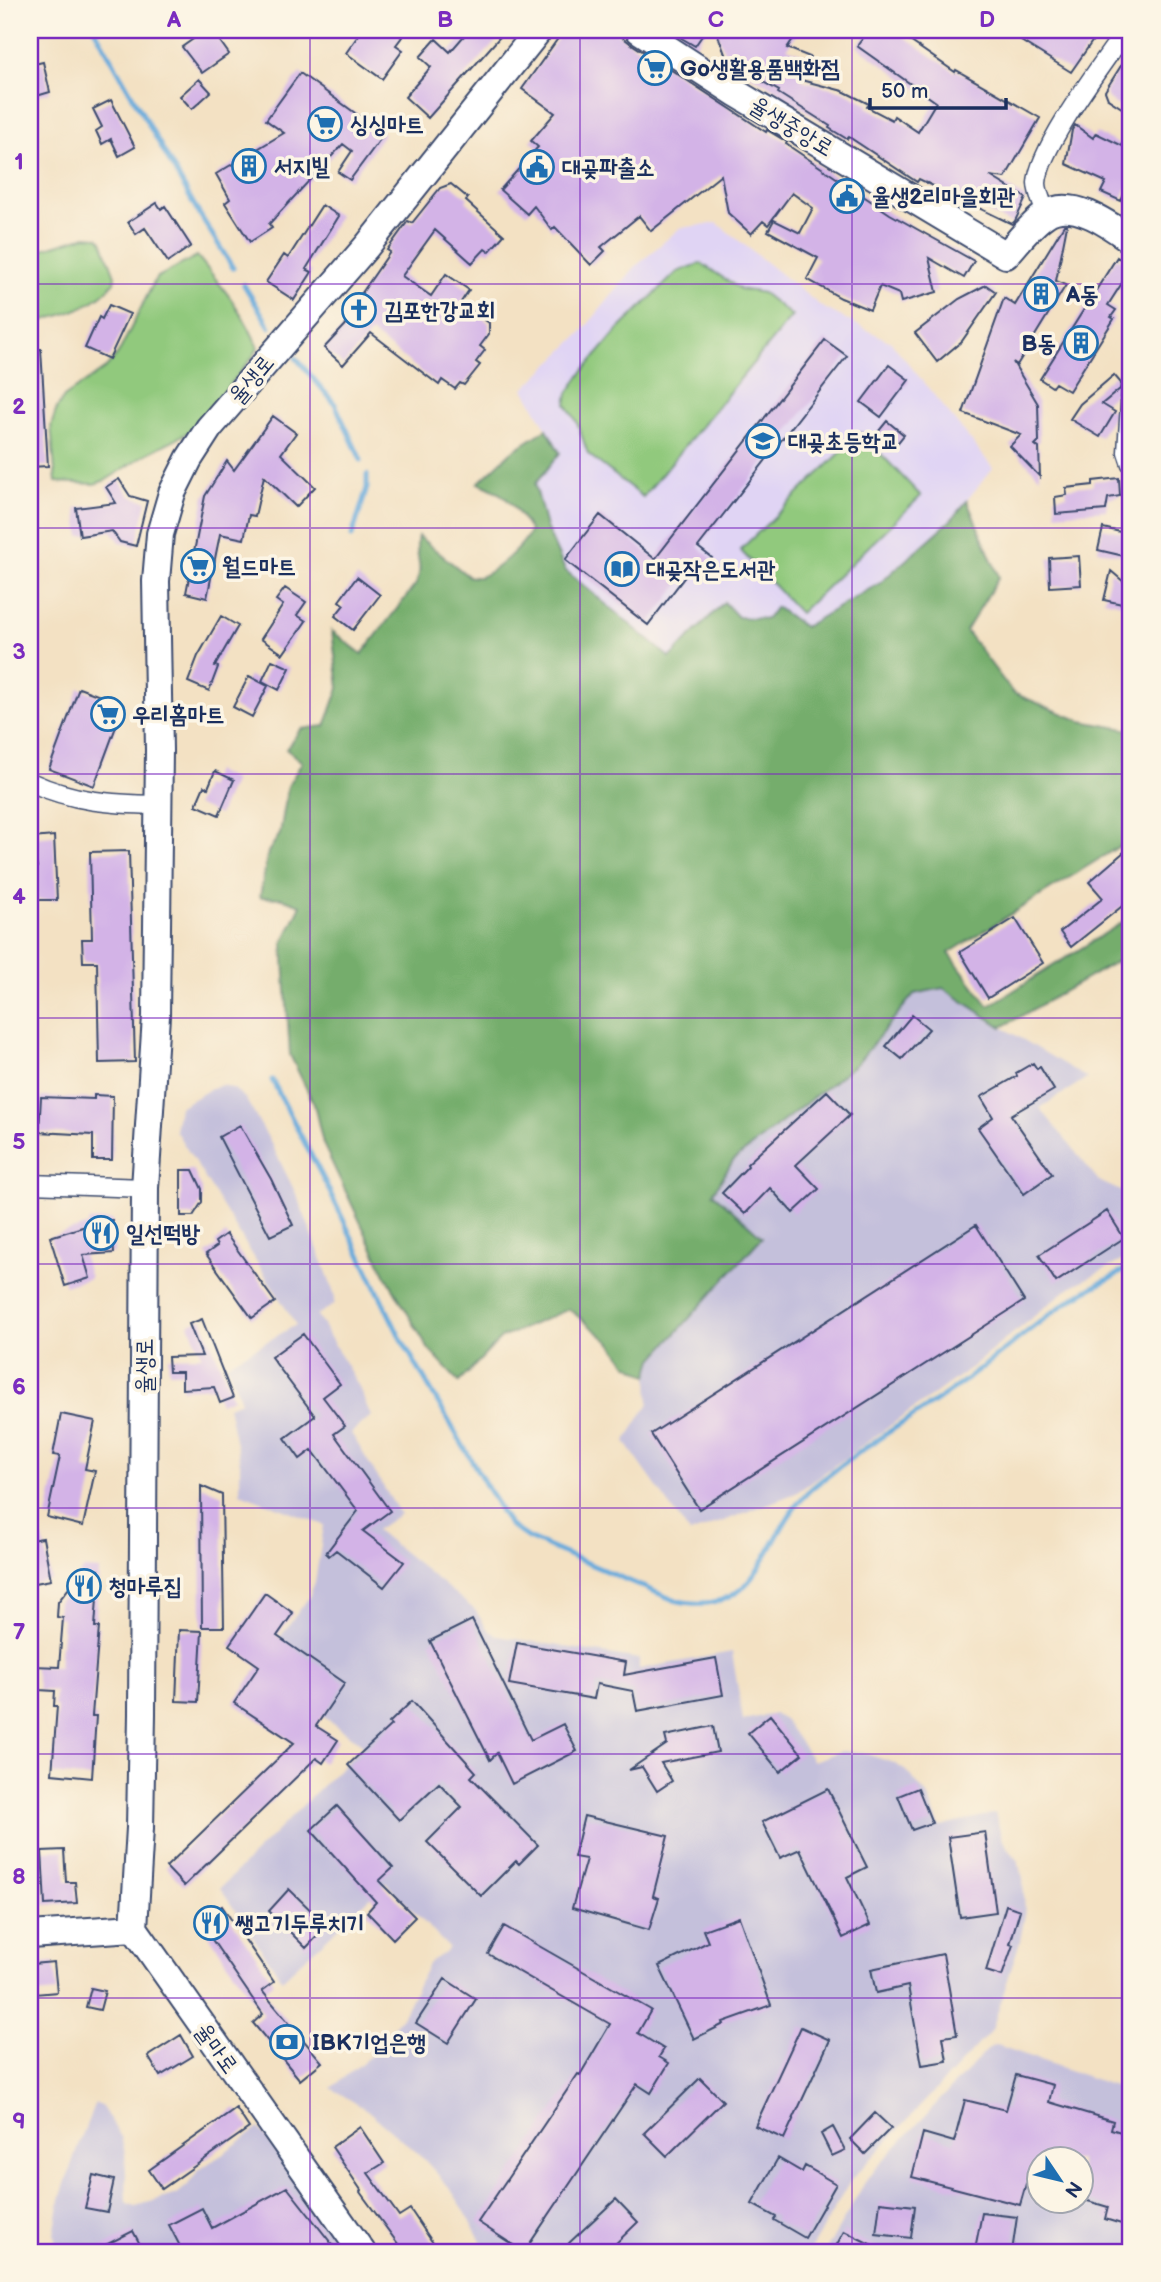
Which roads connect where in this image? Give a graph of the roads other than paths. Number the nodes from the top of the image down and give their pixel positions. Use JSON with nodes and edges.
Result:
{"nodes":[{"id":1,"x":540,"y":30,"type":"edge"},
{"id":2,"x":639,"y":30,"type":"edge"},
{"id":3,"x":1126,"y":30,"type":"edge"},
{"id":4,"x":1046,"y":214,"type":"junction"},
{"id":5,"x":1131,"y":240,"type":"edge"},
{"id":6,"x":1131,"y":388,"type":"edge"},
{"id":7,"x":1131,"y":464,"type":"edge"},
{"id":8,"x":33,"y":784,"type":"edge"},
{"id":9,"x":158,"y":804,"type":"junction"},
{"id":10,"x":30,"y":1184,"type":"edge"},
{"id":11,"x":145,"y":1188,"type":"junction"},
{"id":12,"x":134,"y":1928,"type":"junction"},
{"id":13,"x":35,"y":1934,"type":"edge"},
{"id":14,"x":362,"y":2252,"type":"edge"}],
"edges":[{"from":1,"to":9,"type":"street","name":"율생로"},
{"from":2,"to":4,"type":"street","name":"율생중앙로"},
{"from":3,"to":4,"type":"street"},
{"from":4,"to":5,"type":"street"},
{"from":6,"to":7,"type":"street"},
{"from":8,"to":9,"type":"street"},
{"from":9,"to":11,"type":"street","name":"율생로"},
{"from":10,"to":11,"type":"street"},
{"from":11,"to":12,"type":"street","name":"율생로"},
{"from":12,"to":13,"type":"street"},
{"from":12,"to":14,"type":"street","name":"율마로"}]}
